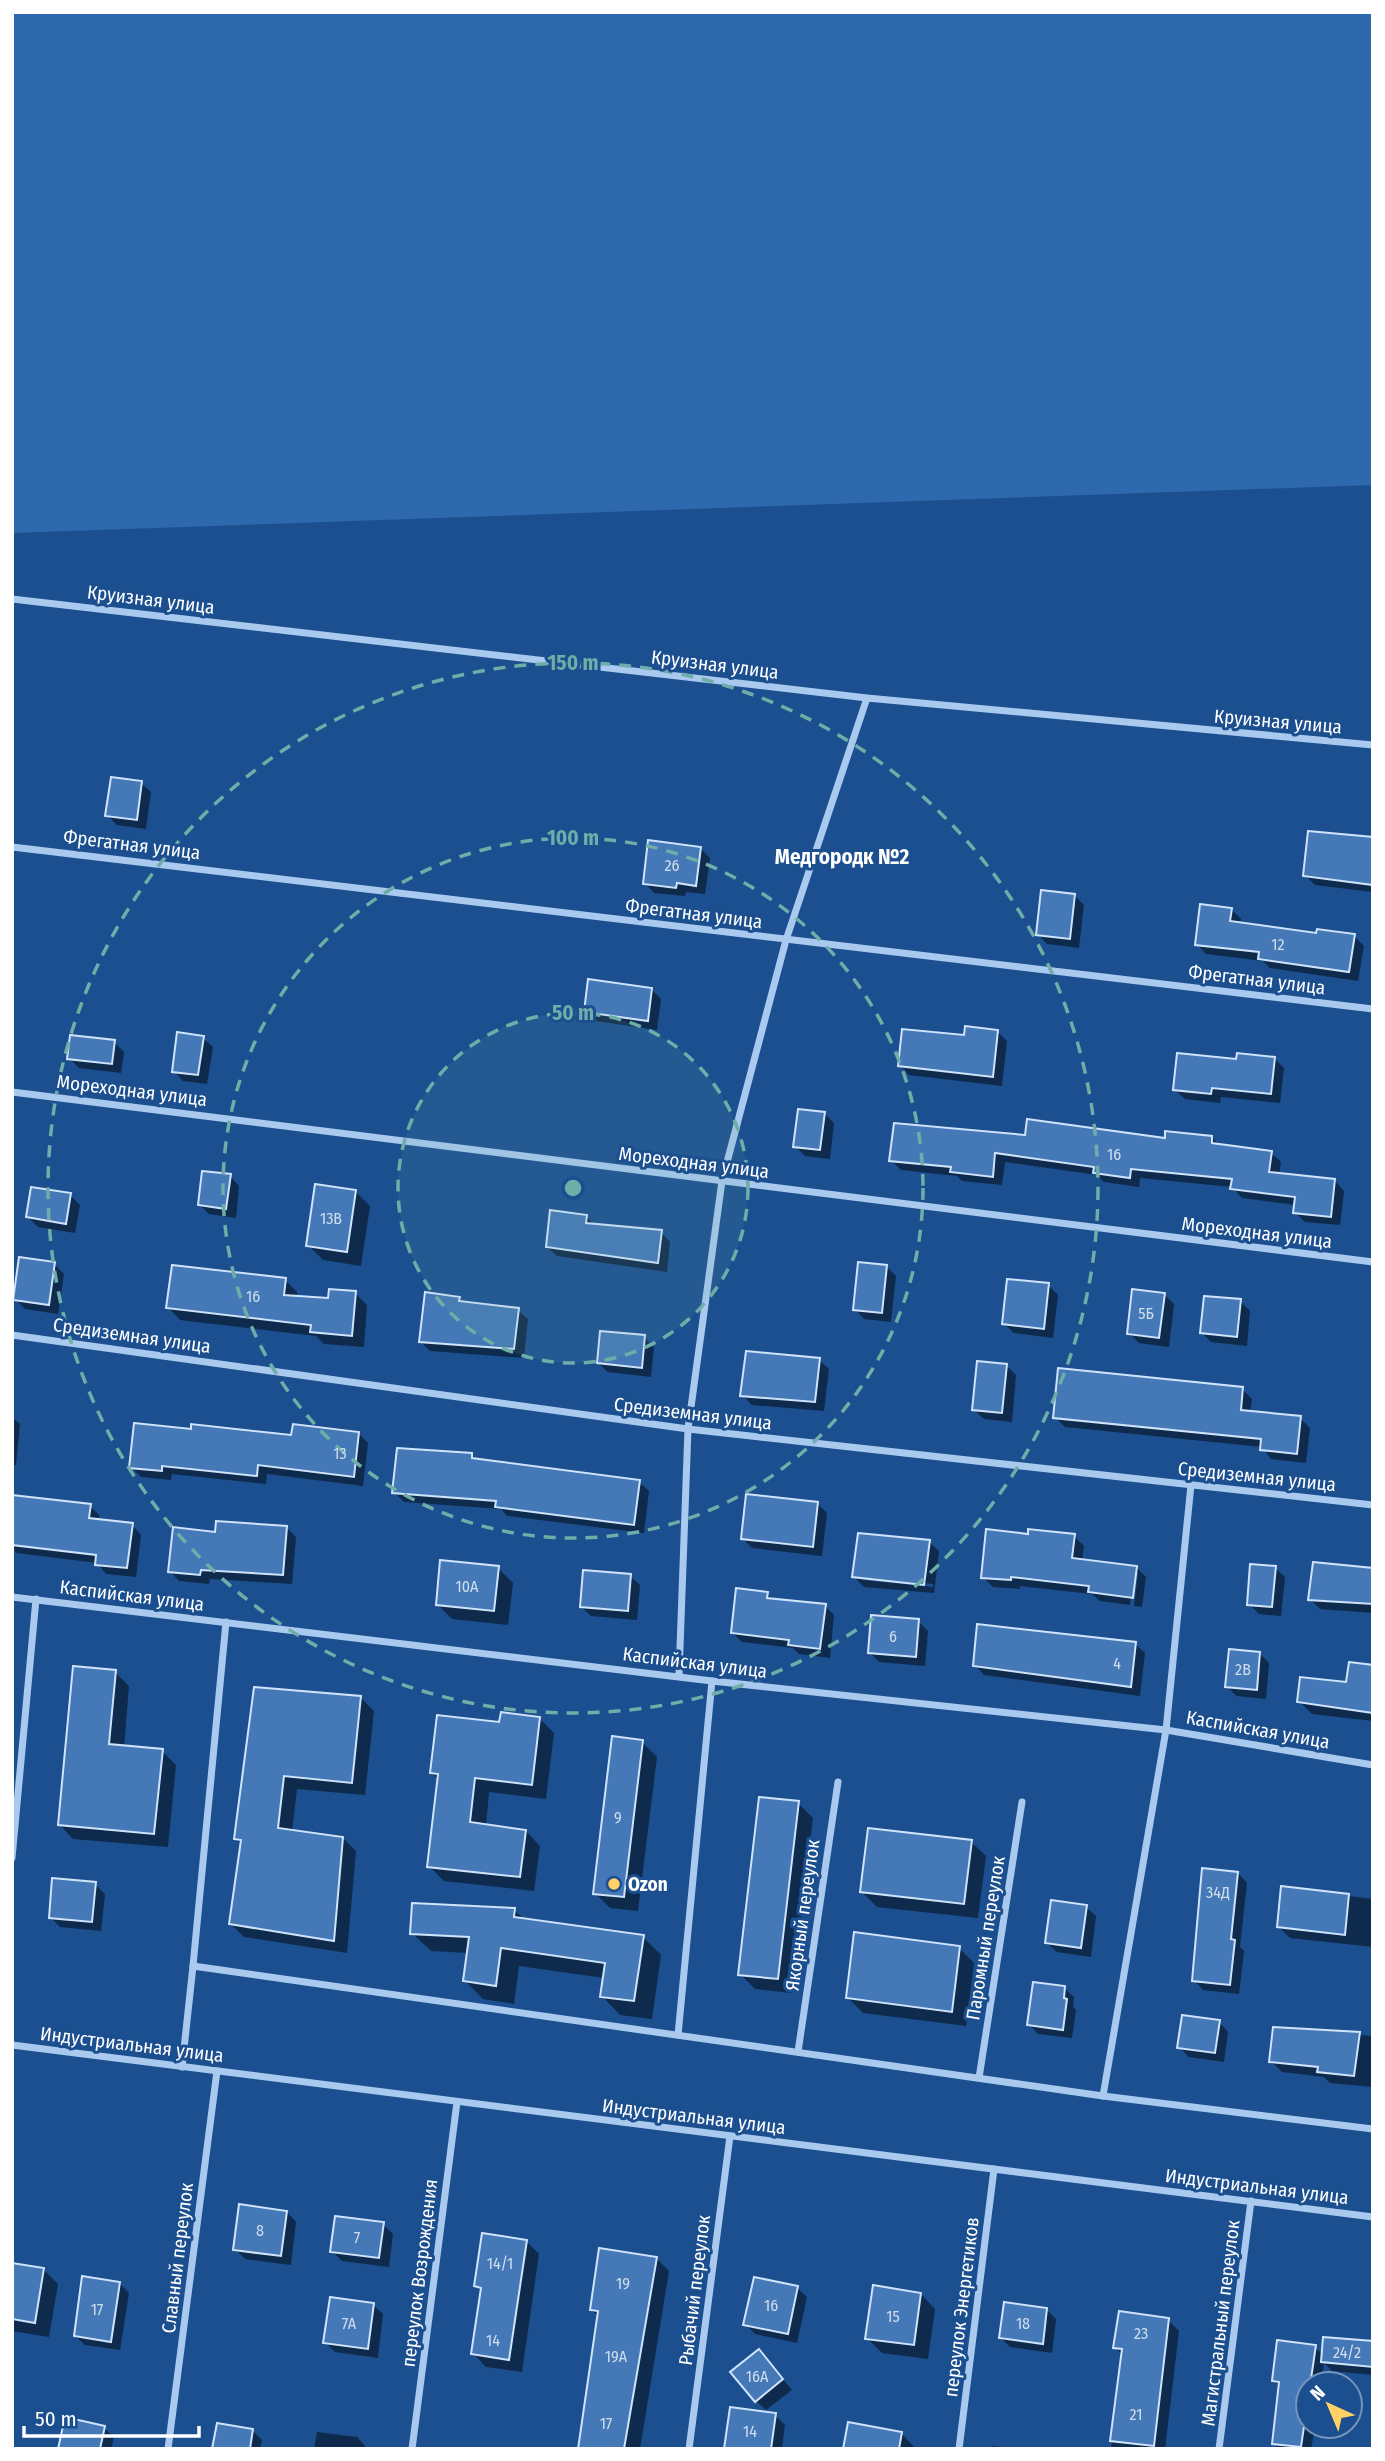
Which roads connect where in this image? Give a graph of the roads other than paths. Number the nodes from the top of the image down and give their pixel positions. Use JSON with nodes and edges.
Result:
{"nodes":[{"id":1,"x":12,"y":599,"type":"edge"},
{"id":2,"x":867,"y":698,"type":"junction"},
{"id":3,"x":1373,"y":745,"type":"edge"},
{"id":4,"x":12,"y":847,"type":"edge"},
{"id":5,"x":786,"y":940,"type":"junction"},
{"id":6,"x":1373,"y":1009,"type":"edge"},
{"id":7,"x":12,"y":1092,"type":"edge"},
{"id":8,"x":722,"y":1181,"type":"junction"},
{"id":9,"x":1373,"y":1262,"type":"edge"},
{"id":10,"x":12,"y":1335,"type":"edge"},
{"id":11,"x":688,"y":1429,"type":"junction"},
{"id":12,"x":1191,"y":1485,"type":"junction"},
{"id":13,"x":1373,"y":1505,"type":"edge"},
{"id":14,"x":12,"y":1597,"type":"edge"},
{"id":15,"x":36,"y":1599,"type":"junction"},
{"id":16,"x":226,"y":1622,"type":"junction"},
{"id":17,"x":679,"y":1675,"type":"junction"},
{"id":18,"x":712,"y":1681,"type":"junction"},
{"id":19,"x":1166,"y":1730,"type":"junction"},
{"id":20,"x":1373,"y":1765,"type":"edge"},
{"id":21,"x":838,"y":1782,"type":"dead end"},
{"id":22,"x":1022,"y":1802,"type":"dead end"},
{"id":23,"x":12,"y":1858,"type":"edge"},
{"id":24,"x":193,"y":1966,"type":"junction"},
{"id":25,"x":678,"y":2035,"type":"junction"},
{"id":26,"x":12,"y":2045,"type":"edge"},
{"id":27,"x":797,"y":2052,"type":"junction"},
{"id":28,"x":182,"y":2067,"type":"junction"},
{"id":29,"x":216,"y":2071,"type":"junction"},
{"id":30,"x":979,"y":2078,"type":"junction"},
{"id":31,"x":1103,"y":2096,"type":"junction"},
{"id":32,"x":457,"y":2102,"type":"junction"},
{"id":33,"x":1373,"y":2129,"type":"edge"},
{"id":34,"x":730,"y":2136,"type":"junction"},
{"id":35,"x":994,"y":2169,"type":"junction"},
{"id":36,"x":1251,"y":2201,"type":"junction"},
{"id":37,"x":1373,"y":2217,"type":"edge"},
{"id":38,"x":168,"y":2449,"type":"edge"},
{"id":39,"x":412,"y":2449,"type":"edge"},
{"id":40,"x":689,"y":2449,"type":"edge"},
{"id":41,"x":958,"y":2449,"type":"edge"},
{"id":42,"x":1219,"y":2449,"type":"edge"}],
"edges":[{"from":1,"to":2,"type":"street","name":"Круизная улица"},
{"from":2,"to":3,"type":"street","name":"Круизная улица"},
{"from":2,"to":5,"type":"street"},
{"from":4,"to":5,"type":"street","name":"Фрегатная улица"},
{"from":5,"to":6,"type":"street","name":"Фрегатная улица"},
{"from":5,"to":8,"type":"street"},
{"from":7,"to":8,"type":"street","name":"Мореходная улица"},
{"from":8,"to":9,"type":"street","name":"Мореходная улица"},
{"from":8,"to":11,"type":"street"},
{"from":10,"to":11,"type":"street","name":"Средиземная улица"},
{"from":11,"to":12,"type":"street","name":"Средиземная улица"},
{"from":11,"to":17,"type":"street"},
{"from":12,"to":13,"type":"street","name":"Средиземная улица"},
{"from":12,"to":19,"type":"street"},
{"from":14,"to":15,"type":"street","name":"Каспийская улица"},
{"from":15,"to":16,"type":"street","name":"Каспийская улица"},
{"from":15,"to":23,"type":"street"},
{"from":16,"to":17,"type":"street","name":"Каспийская улица"},
{"from":16,"to":24,"type":"street"},
{"from":17,"to":18,"type":"street","name":"Каспийская улица"},
{"from":18,"to":19,"type":"street","name":"Каспийская улица"},
{"from":18,"to":25,"type":"street"},
{"from":19,"to":20,"type":"street","name":"Каспийская улица"},
{"from":19,"to":31,"type":"street"},
{"from":21,"to":27,"type":"street","name":"Якорный переулок"},
{"from":22,"to":30,"type":"street","name":"Паромный переулок"},
{"from":24,"to":25,"type":"street"},
{"from":24,"to":28,"type":"street"},
{"from":25,"to":27,"type":"street"},
{"from":26,"to":28,"type":"street","name":"Индустриальная улица"},
{"from":27,"to":30,"type":"street"},
{"from":28,"to":29,"type":"street","name":"Индустриальная улица"},
{"from":29,"to":32,"type":"street","name":"Индустриальная улица"},
{"from":29,"to":38,"type":"street","name":"Славный переулок"},
{"from":30,"to":31,"type":"street"},
{"from":31,"to":33,"type":"street"},
{"from":32,"to":34,"type":"street","name":"Индустриальная улица"},
{"from":32,"to":39,"type":"street","name":"переулок Возрождения"},
{"from":34,"to":35,"type":"street","name":"Индустриальная улица"},
{"from":34,"to":40,"type":"street","name":"Рыбачий переулок"},
{"from":35,"to":36,"type":"street","name":"Индустриальная улица"},
{"from":35,"to":41,"type":"street","name":"переулок Энергетиков"},
{"from":36,"to":37,"type":"street","name":"Индустриальная улица"},
{"from":36,"to":42,"type":"street","name":"Магистральный переулок"}]}
